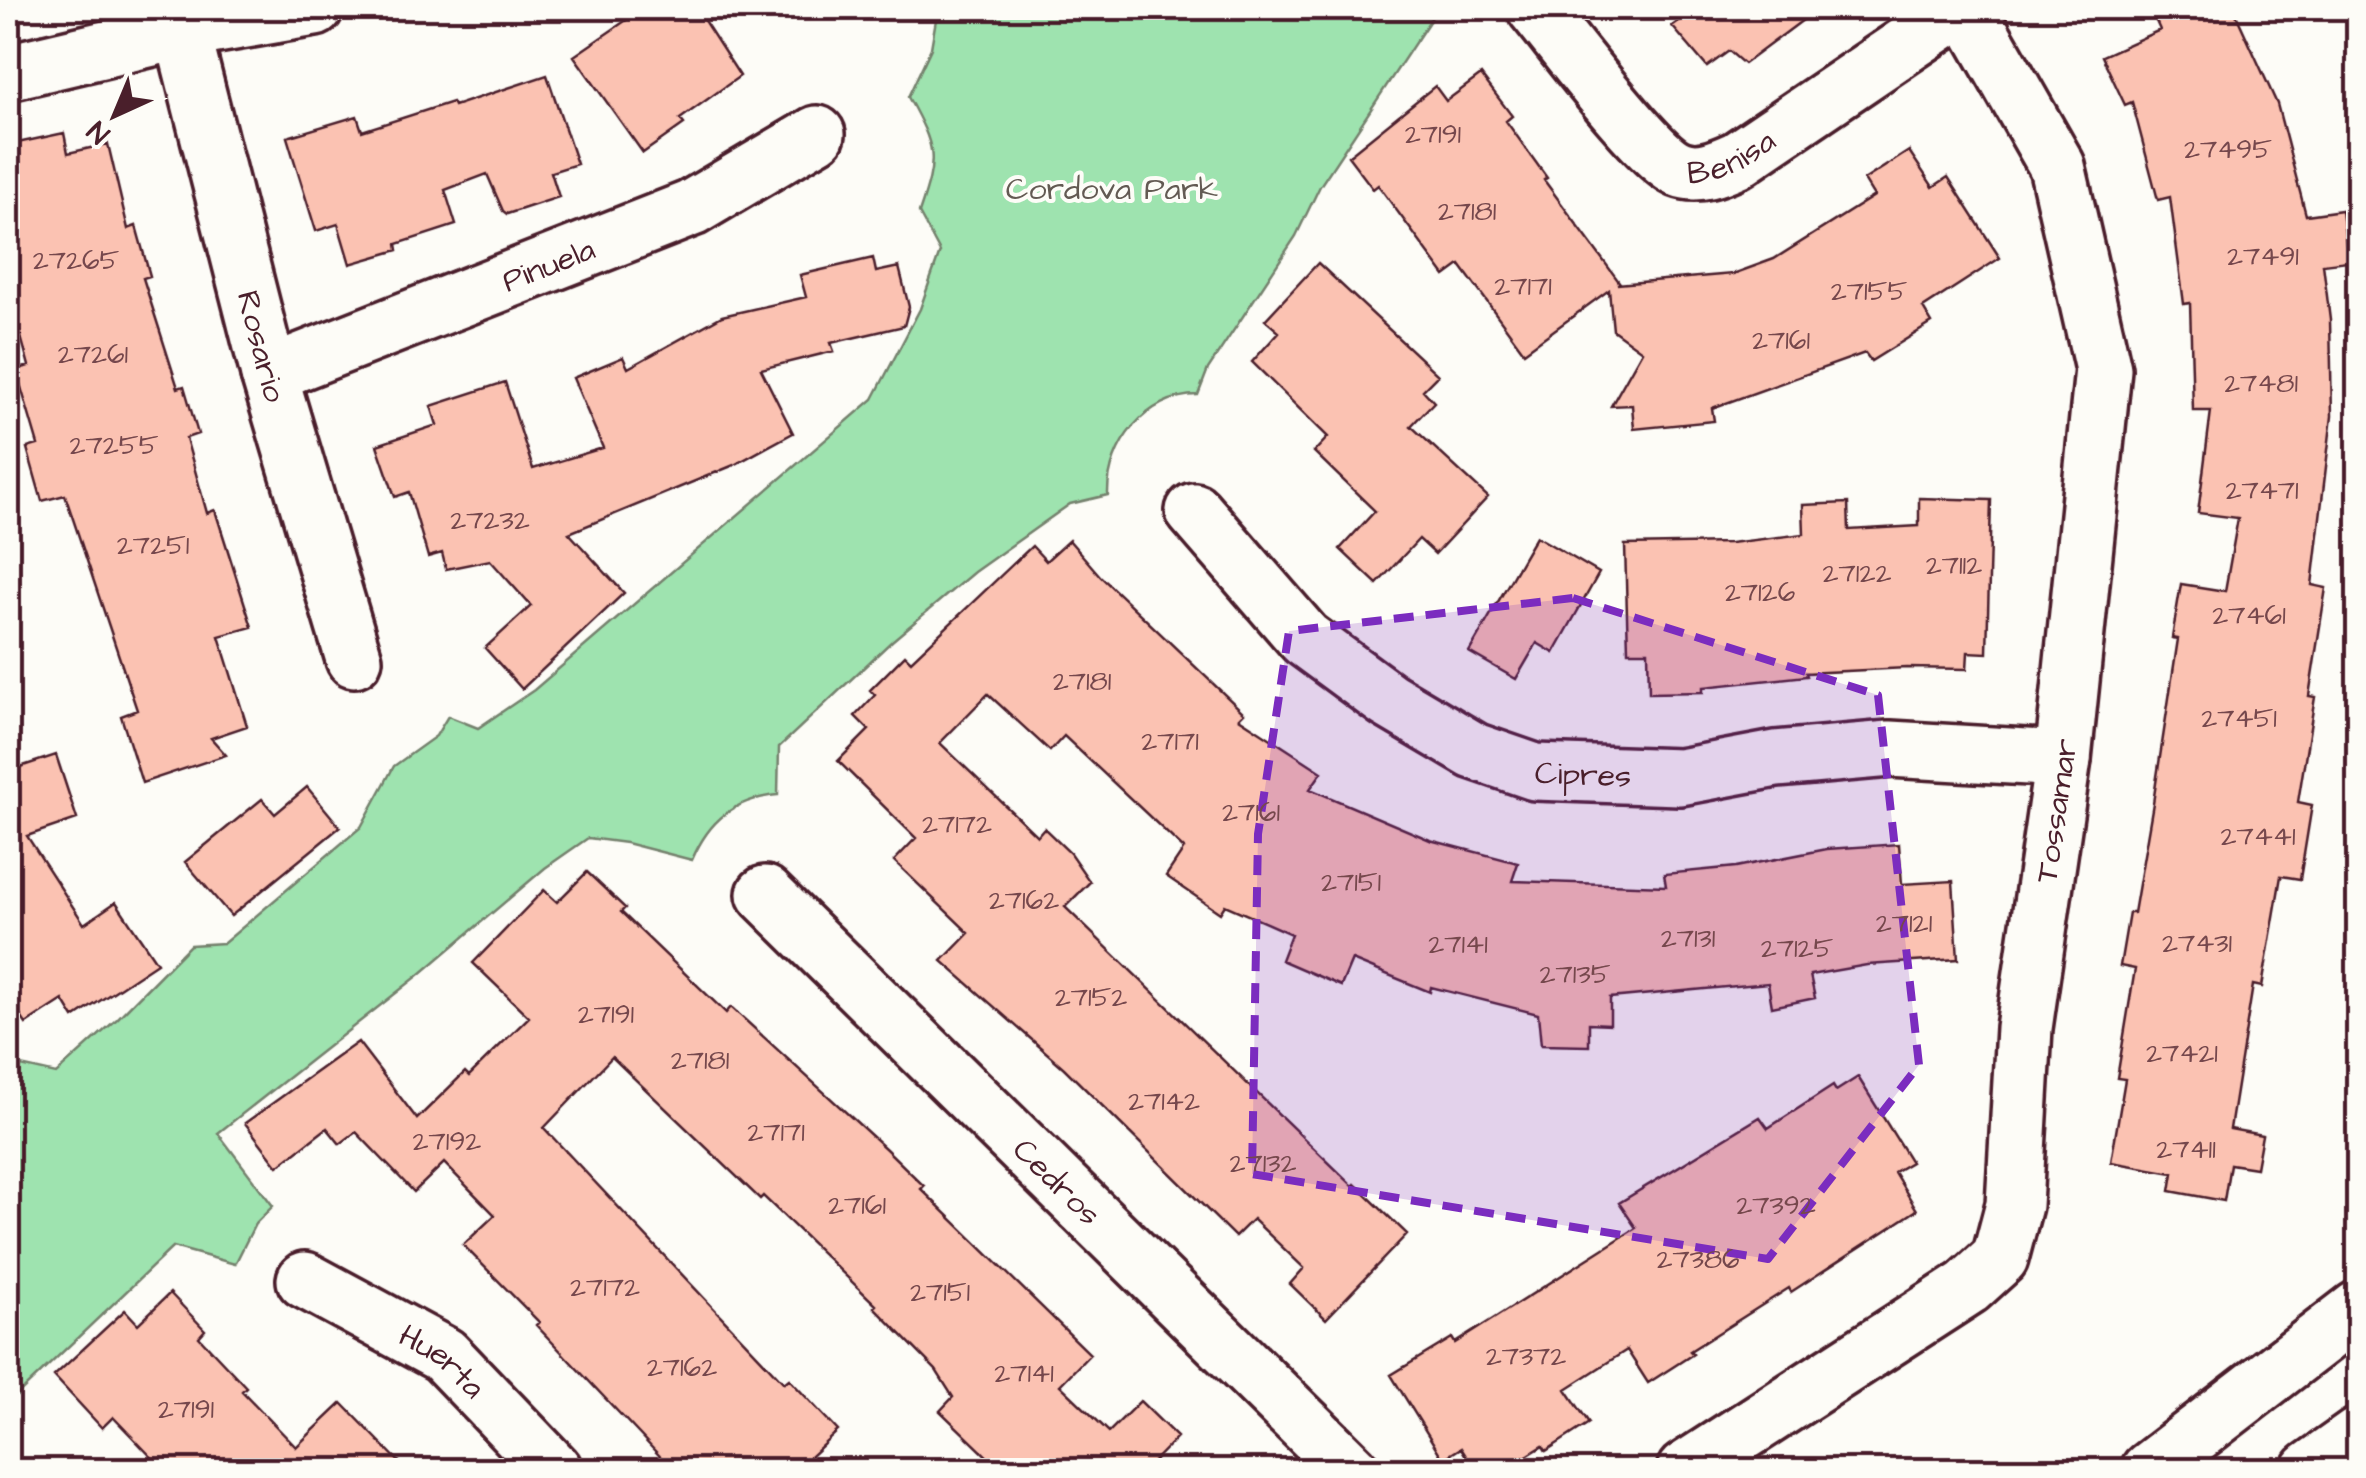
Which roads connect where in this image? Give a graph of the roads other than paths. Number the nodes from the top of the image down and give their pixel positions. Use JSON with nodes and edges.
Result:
{"nodes":[{"id":1,"x":315,"y":8,"type":"edge"},
{"id":2,"x":1534,"y":8,"type":"edge"},
{"id":3,"x":1964,"y":8,"type":"edge"},
{"id":4,"x":182,"y":31,"type":"junction"},
{"id":5,"x":8,"y":72,"type":"edge"},
{"id":6,"x":816,"y":134,"type":"dead end"},
{"id":7,"x":269,"y":374,"type":"junction"},
{"id":8,"x":1194,"y":511,"type":"dead end"},
{"id":9,"x":354,"y":659,"type":"dead end"},
{"id":10,"x":2063,"y":759,"type":"junction"},
{"id":11,"x":765,"y":894,"type":"dead end"},
{"id":12,"x":305,"y":1280,"type":"dead end"},
{"id":13,"x":2358,"y":1309,"type":"edge"},
{"id":14,"x":2358,"y":1436,"type":"edge"},
{"id":15,"x":554,"y":1470,"type":"edge"},
{"id":16,"x":1350,"y":1470,"type":"edge"},
{"id":17,"x":1685,"y":1470,"type":"edge"},
{"id":18,"x":2150,"y":1470,"type":"edge"},
{"id":19,"x":2310,"y":1470,"type":"edge"}],
"edges":[{"from":1,"to":4,"type":"street"},
{"from":2,"to":3,"type":"street","name":"Benisa"},
{"from":3,"to":10,"type":"street","name":"Tossamar"},
{"from":4,"to":5,"type":"street"},
{"from":4,"to":7,"type":"street","name":"Rosario"},
{"from":6,"to":7,"type":"street","name":"Pinuela"},
{"from":7,"to":9,"type":"street","name":"Rosario"},
{"from":8,"to":10,"type":"street","name":"Cipres"},
{"from":10,"to":17,"type":"street","name":"Tossamar"},
{"from":11,"to":16,"type":"street","name":"Cedros"},
{"from":12,"to":15,"type":"street","name":"Huerta"},
{"from":13,"to":18,"type":"street"},
{"from":14,"to":19,"type":"street"}]}
